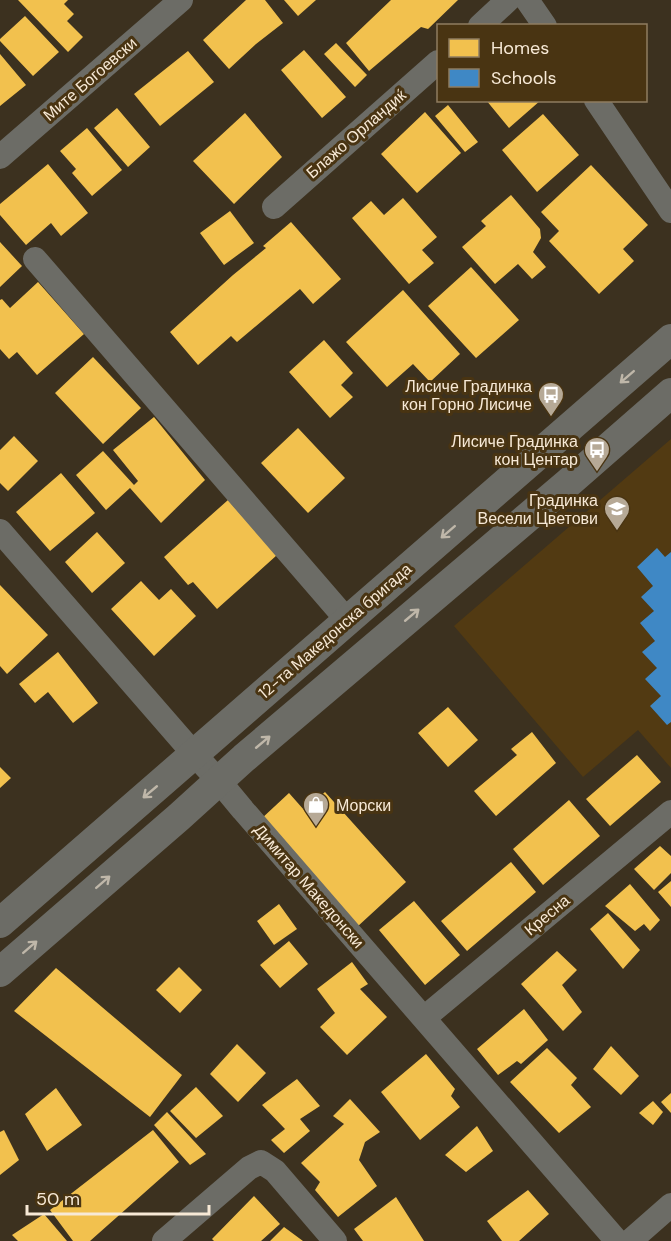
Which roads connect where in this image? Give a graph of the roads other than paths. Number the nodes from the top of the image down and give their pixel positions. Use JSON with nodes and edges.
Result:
{"nodes":[{"id":1,"x":181,"y":0,"type":"edge"},
{"id":2,"x":508,"y":0,"type":"edge"},
{"id":3,"x":527,"y":0,"type":"edge"},
{"id":4,"x":482,"y":24,"type":"edge"},
{"id":5,"x":543,"y":24,"type":"edge"},
{"id":6,"x":437,"y":63,"type":"edge"},
{"id":7,"x":597,"y":102,"type":"edge"},
{"id":8,"x":0,"y":157,"type":"edge"},
{"id":9,"x":274,"y":207,"type":"dead end"},
{"id":10,"x":671,"y":211,"type":"edge"},
{"id":11,"x":35,"y":259,"type":"dead end"},
{"id":12,"x":671,"y":339,"type":"edge"},
{"id":13,"x":671,"y":393,"type":"edge"},
{"id":14,"x":0,"y":531,"type":"edge"},
{"id":15,"x":347,"y":620,"type":"junction"},
{"id":16,"x":194,"y":754,"type":"junction"},
{"id":17,"x":219,"y":781,"type":"junction"},
{"id":18,"x":671,"y":812,"type":"edge"},
{"id":19,"x":0,"y":923,"type":"edge"},
{"id":20,"x":0,"y":972,"type":"edge"},
{"id":21,"x":423,"y":1018,"type":"junction"},
{"id":22,"x":671,"y":1205,"type":"edge"},
{"id":23,"x":164,"y":1241,"type":"edge"},
{"id":24,"x":335,"y":1241,"type":"edge"},
{"id":25,"x":617,"y":1241,"type":"edge"},
{"id":26,"x":630,"y":1241,"type":"edge"}],
"edges":[{"from":1,"to":8,"type":"street","name":"Мите Богоевски"},
{"from":2,"to":4,"type":"street"},
{"from":3,"to":5,"type":"street"},
{"from":6,"to":9,"type":"street","name":"Блажо Орландиќ"},
{"from":7,"to":10,"type":"street"},
{"from":11,"to":15,"type":"street"},
{"from":12,"to":15,"type":"street","name":"12-та Македонска бригада","one_way":true},
{"from":17,"to":13,"type":"street","one_way":true},
{"from":14,"to":16,"type":"street","name":"Димитар Македонски"},
{"from":15,"to":16,"type":"street","name":"12-та Македонска бригада"},
{"from":16,"to":17,"type":"street","name":"Димитар Македонски"},
{"from":16,"to":19,"type":"street","name":"12-та Македонска бригада","one_way":true},
{"from":20,"to":17,"type":"street","one_way":true},
{"from":17,"to":21,"type":"street","name":"Димитар Македонски"},
{"from":18,"to":21,"type":"street","name":"Кресна"},
{"from":21,"to":25,"type":"street","name":"Димитар Македонски"},
{"from":22,"to":26,"type":"street"},
{"from":23,"to":24,"type":"street"}]}
